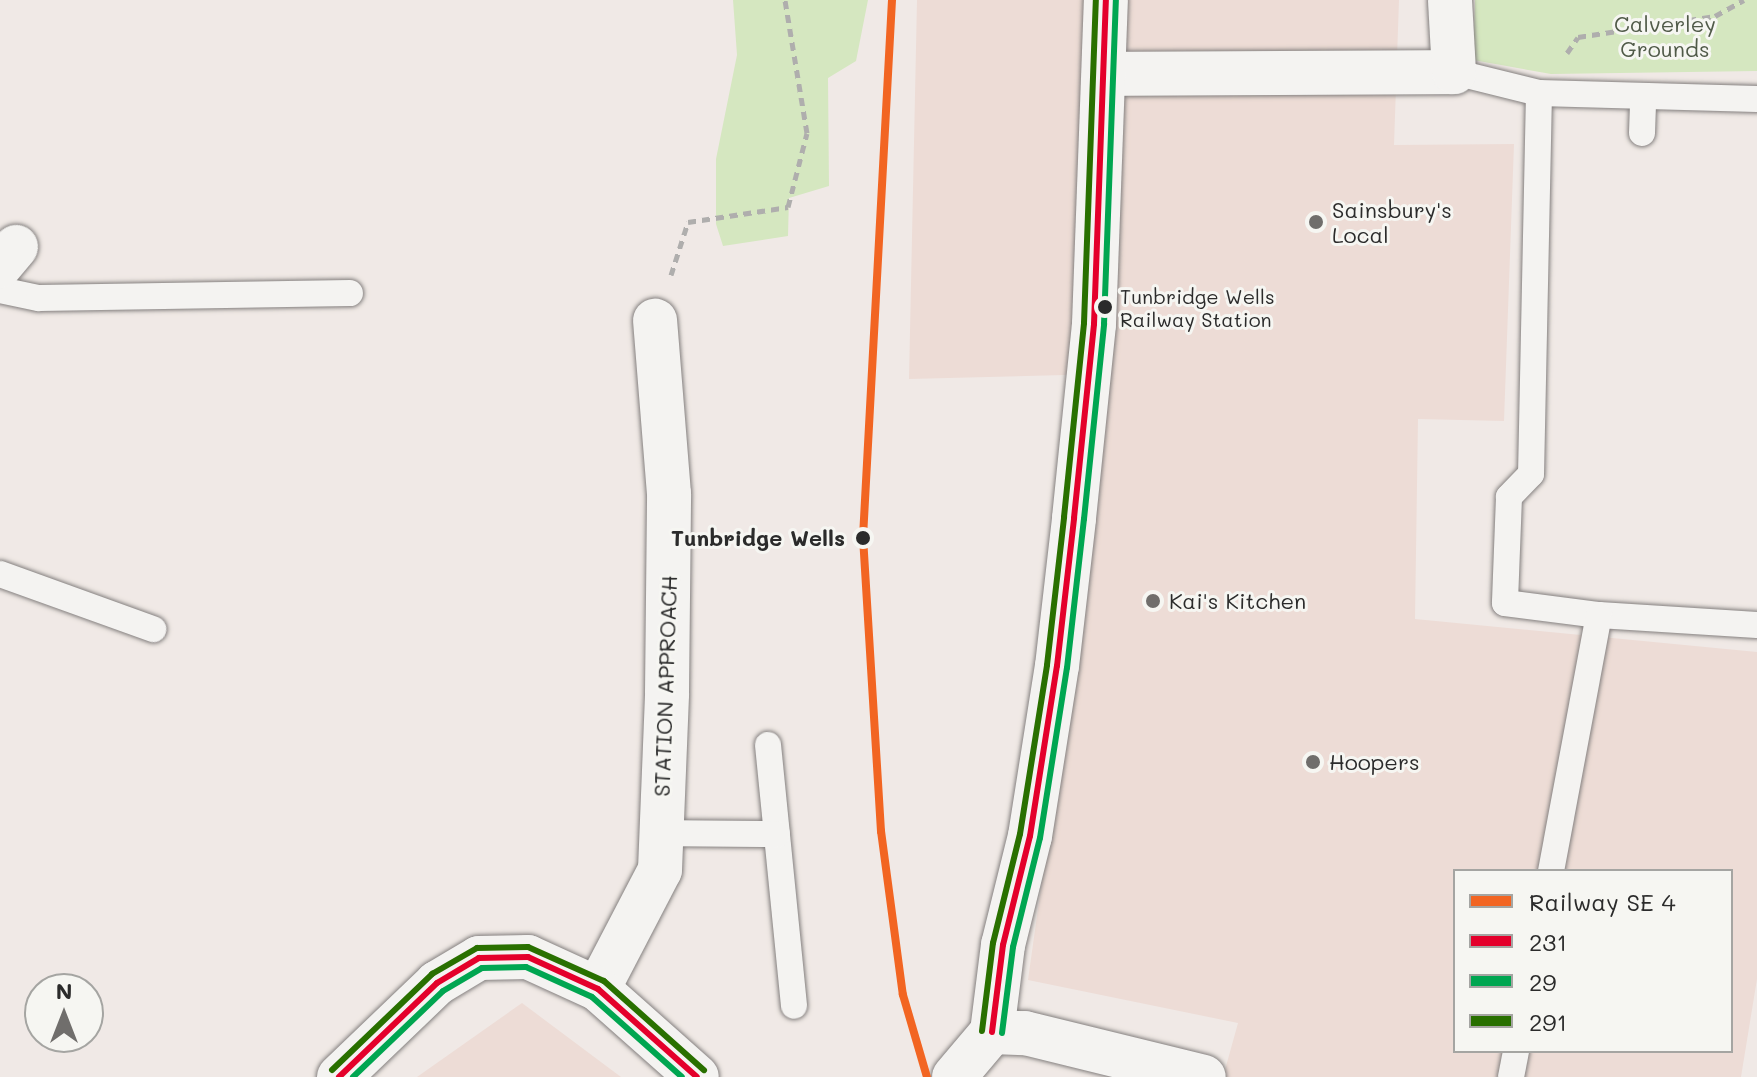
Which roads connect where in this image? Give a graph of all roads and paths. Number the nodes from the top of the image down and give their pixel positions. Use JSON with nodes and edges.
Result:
{"nodes":[{"id":1,"x":785,"y":0,"type":"edge"},
{"id":2,"x":1106,"y":0,"type":"edge"},
{"id":3,"x":1450,"y":0,"type":"edge"},
{"id":4,"x":1744,"y":0,"type":"edge"},
{"id":5,"x":1454,"y":72,"type":"junction"},
{"id":6,"x":1105,"y":74,"type":"junction"},
{"id":7,"x":1539,"y":93,"type":"junction"},
{"id":8,"x":1643,"y":97,"type":"junction"},
{"id":9,"x":1757,"y":99,"type":"edge"},
{"id":10,"x":1642,"y":133,"type":"dead end"},
{"id":11,"x":0,"y":290,"type":"edge"},
{"id":12,"x":350,"y":293,"type":"dead end"},
{"id":13,"x":655,"y":321,"type":"joint"},
{"id":14,"x":0,"y":574,"type":"edge"},
{"id":15,"x":1599,"y":615,"type":"junction"},
{"id":16,"x":1757,"y":625,"type":"edge"},
{"id":17,"x":153,"y":629,"type":"dead end"},
{"id":18,"x":768,"y":745,"type":"dead end"},
{"id":19,"x":661,"y":833,"type":"junction"},
{"id":20,"x":777,"y":834,"type":"junction"},
{"id":21,"x":1551,"y":869,"type":"edge"},
{"id":22,"x":598,"y":989,"type":"junction"},
{"id":23,"x":794,"y":1006,"type":"dead end"},
{"id":24,"x":992,"y":1032,"type":"junction"},
{"id":25,"x":1516,"y":1053,"type":"edge"},
{"id":26,"x":339,"y":1077,"type":"edge"},
{"id":27,"x":697,"y":1077,"type":"edge"},
{"id":28,"x":954,"y":1077,"type":"edge"},
{"id":29,"x":1204,"y":1077,"type":"edge"},
{"id":30,"x":1511,"y":1077,"type":"edge"}],
"edges":[{"from":1,"to":13,"type":"path"},
{"from":2,"to":6,"type":"street"},
{"from":3,"to":5,"type":"street"},
{"from":4,"to":7,"type":"path"},
{"from":5,"to":6,"type":"street"},
{"from":5,"to":7,"type":"lane"},
{"from":6,"to":24,"type":"street"},
{"from":7,"to":8,"type":"lane"},
{"from":7,"to":15,"type":"lane"},
{"from":8,"to":9,"type":"lane"},
{"from":8,"to":10,"type":"lane"},
{"from":11,"to":12,"type":"lane"},
{"from":13,"to":19,"type":"street","name":"STATION APPROACH"},
{"from":14,"to":17,"type":"lane"},
{"from":15,"to":16,"type":"lane"},
{"from":15,"to":21,"type":"lane"},
{"from":18,"to":20,"type":"lane"},
{"from":19,"to":20,"type":"lane"},
{"from":19,"to":22,"type":"street","name":"STATION APPROACH"},
{"from":20,"to":23,"type":"lane"},
{"from":22,"to":26,"type":"street"},
{"from":22,"to":27,"type":"street"},
{"from":24,"to":28,"type":"street"},
{"from":24,"to":29,"type":"street"},
{"from":25,"to":30,"type":"lane"}]}
